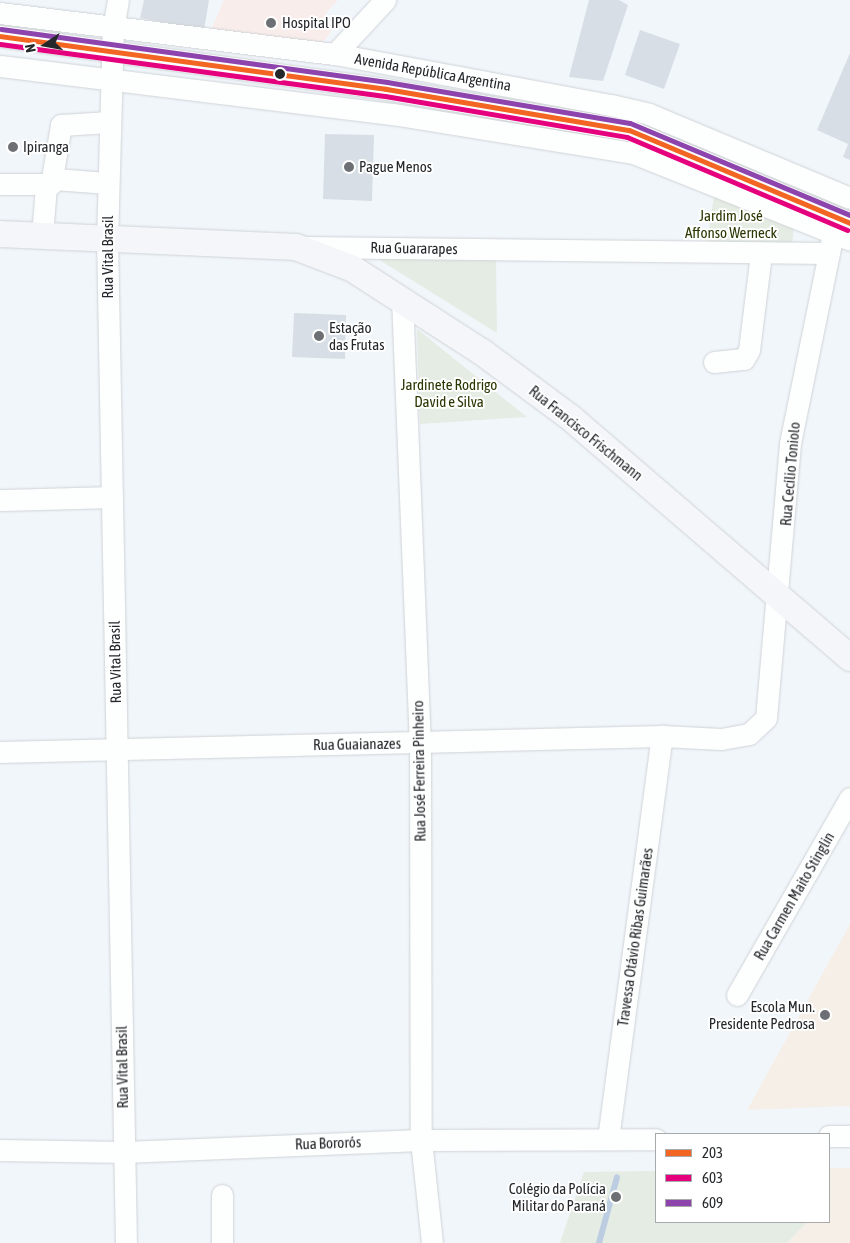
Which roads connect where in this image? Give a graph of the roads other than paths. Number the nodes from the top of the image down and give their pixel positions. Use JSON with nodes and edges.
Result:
{"nodes":[{"id":1,"x":118,"y":0,"type":"edge"},
{"id":2,"x":385,"y":0,"type":"edge"},
{"id":3,"x":0,"y":13,"type":"edge"},
{"id":4,"x":113,"y":27,"type":"junction"},
{"id":5,"x":0,"y":36,"type":"edge"},
{"id":6,"x":112,"y":51,"type":"junction"},
{"id":7,"x":335,"y":54,"type":"junction"},
{"id":8,"x":0,"y":66,"type":"edge"},
{"id":9,"x":111,"y":81,"type":"junction"},
{"id":10,"x":110,"y":122,"type":"junction"},
{"id":11,"x":50,"y":182,"type":"junction"},
{"id":12,"x":108,"y":183,"type":"junction"},
{"id":13,"x":0,"y":184,"type":"edge"},
{"id":14,"x":850,"y":198,"type":"edge"},
{"id":15,"x":844,"y":232,"type":"edge"},
{"id":16,"x":0,"y":234,"type":"edge"},
{"id":17,"x":42,"y":235,"type":"junction"},
{"id":18,"x":107,"y":236,"type":"junction"},
{"id":19,"x":296,"y":247,"type":"junction"},
{"id":20,"x":761,"y":253,"type":"junction"},
{"id":21,"x":828,"y":254,"type":"junction"},
{"id":22,"x":402,"y":298,"type":"junction"},
{"id":23,"x":714,"y":362,"type":"dead end"},
{"id":24,"x":112,"y":497,"type":"junction"},
{"id":25,"x":0,"y":500,"type":"edge"},
{"id":26,"x":780,"y":595,"type":"junction"},
{"id":27,"x":850,"y":658,"type":"edge"},
{"id":28,"x":766,"y":718,"type":"joint"},
{"id":29,"x":662,"y":736,"type":"junction"},
{"id":30,"x":420,"y":742,"type":"junction"},
{"id":31,"x":117,"y":749,"type":"junction"},
{"id":32,"x":0,"y":752,"type":"edge"},
{"id":33,"x":850,"y":798,"type":"edge"},
{"id":34,"x":737,"y":995,"type":"dead end"},
{"id":35,"x":830,"y":1136,"type":"edge"},
{"id":36,"x":850,"y":1136,"type":"edge"},
{"id":37,"x":608,"y":1139,"type":"junction"},
{"id":38,"x":655,"y":1139,"type":"edge"},
{"id":39,"x":421,"y":1140,"type":"junction"},
{"id":40,"x":0,"y":1150,"type":"edge"},
{"id":41,"x":124,"y":1152,"type":"junction"},
{"id":42,"x":222,"y":1195,"type":"dead end"},
{"id":43,"x":126,"y":1243,"type":"edge"},
{"id":44,"x":222,"y":1243,"type":"edge"},
{"id":45,"x":432,"y":1243,"type":"edge"}],
"edges":[{"from":1,"to":4,"type":"street","name":"Rua Vital Brasil"},
{"from":2,"to":7,"type":"street"},
{"from":3,"to":4,"type":"street","name":"Avenida República Argentina"},
{"from":4,"to":6,"type":"street","name":"Rua Vital Brasil"},
{"from":4,"to":7,"type":"street","name":"Avenida República Argentina"},
{"from":5,"to":6,"type":"street"},
{"from":6,"to":9,"type":"street","name":"Rua Vital Brasil"},
{"from":6,"to":15,"type":"street"},
{"from":7,"to":14,"type":"street","name":"Avenida República Argentina"},
{"from":8,"to":9,"type":"street"},
{"from":9,"to":10,"type":"street","name":"Rua Vital Brasil"},
{"from":9,"to":15,"type":"street"},
{"from":10,"to":11,"type":"street"},
{"from":10,"to":12,"type":"street","name":"Rua Vital Brasil"},
{"from":11,"to":12,"type":"street"},
{"from":11,"to":13,"type":"street"},
{"from":11,"to":17,"type":"street"},
{"from":12,"to":18,"type":"street","name":"Rua Vital Brasil"},
{"from":15,"to":21,"type":"street","name":"Rua Cecílio Toniolo"},
{"from":16,"to":17,"type":"main road","name":"Rua Guararapes"},
{"from":17,"to":18,"type":"main road","name":"Rua Guararapes"},
{"from":18,"to":19,"type":"main road","name":"Rua Guararapes"},
{"from":18,"to":24,"type":"street","name":"Rua Vital Brasil"},
{"from":19,"to":20,"type":"street","name":"Rua Guararapes"},
{"from":19,"to":22,"type":"main road","name":"Rua Francisco Frischmann"},
{"from":20,"to":21,"type":"street","name":"Rua Guararapes"},
{"from":20,"to":23,"type":"street"},
{"from":21,"to":26,"type":"street","name":"Rua Cecílio Toniolo"},
{"from":22,"to":26,"type":"main road","name":"Rua Francisco Frischmann"},
{"from":22,"to":30,"type":"street","name":"Rua José Ferreira Pinheiro"},
{"from":24,"to":25,"type":"street"},
{"from":24,"to":31,"type":"street","name":"Rua Vital Brasil"},
{"from":26,"to":27,"type":"main road","name":"Rua Francisco Frischmann"},
{"from":26,"to":28,"type":"street","name":"Rua Cecílio Toniolo"},
{"from":28,"to":29,"type":"street","name":"Rua Guaianazes"},
{"from":29,"to":30,"type":"street","name":"Rua Guaianazes"},
{"from":29,"to":37,"type":"street","name":"Travessa Otávio Ribas Guimarães"},
{"from":30,"to":31,"type":"street","name":"Rua Guaianazes"},
{"from":30,"to":39,"type":"street","name":"Rua José Ferreira Pinheiro"},
{"from":31,"to":32,"type":"street","name":"Rua Guaianazes"},
{"from":31,"to":41,"type":"street","name":"Rua Vital Brasil"},
{"from":33,"to":34,"type":"street","name":"Rua Carmen Maito Stinglin"},
{"from":35,"to":36,"type":"street"},
{"from":37,"to":38,"type":"street","name":"Rua Bororós"},
{"from":37,"to":39,"type":"street","name":"Rua Bororós"},
{"from":39,"to":41,"type":"street","name":"Rua Bororós"},
{"from":39,"to":45,"type":"street","name":"Rua José Ferreira Pinheiro"},
{"from":40,"to":41,"type":"street","name":"Rua Bororós"},
{"from":41,"to":43,"type":"street","name":"Rua Vital Brasil"},
{"from":42,"to":44,"type":"street"}]}
